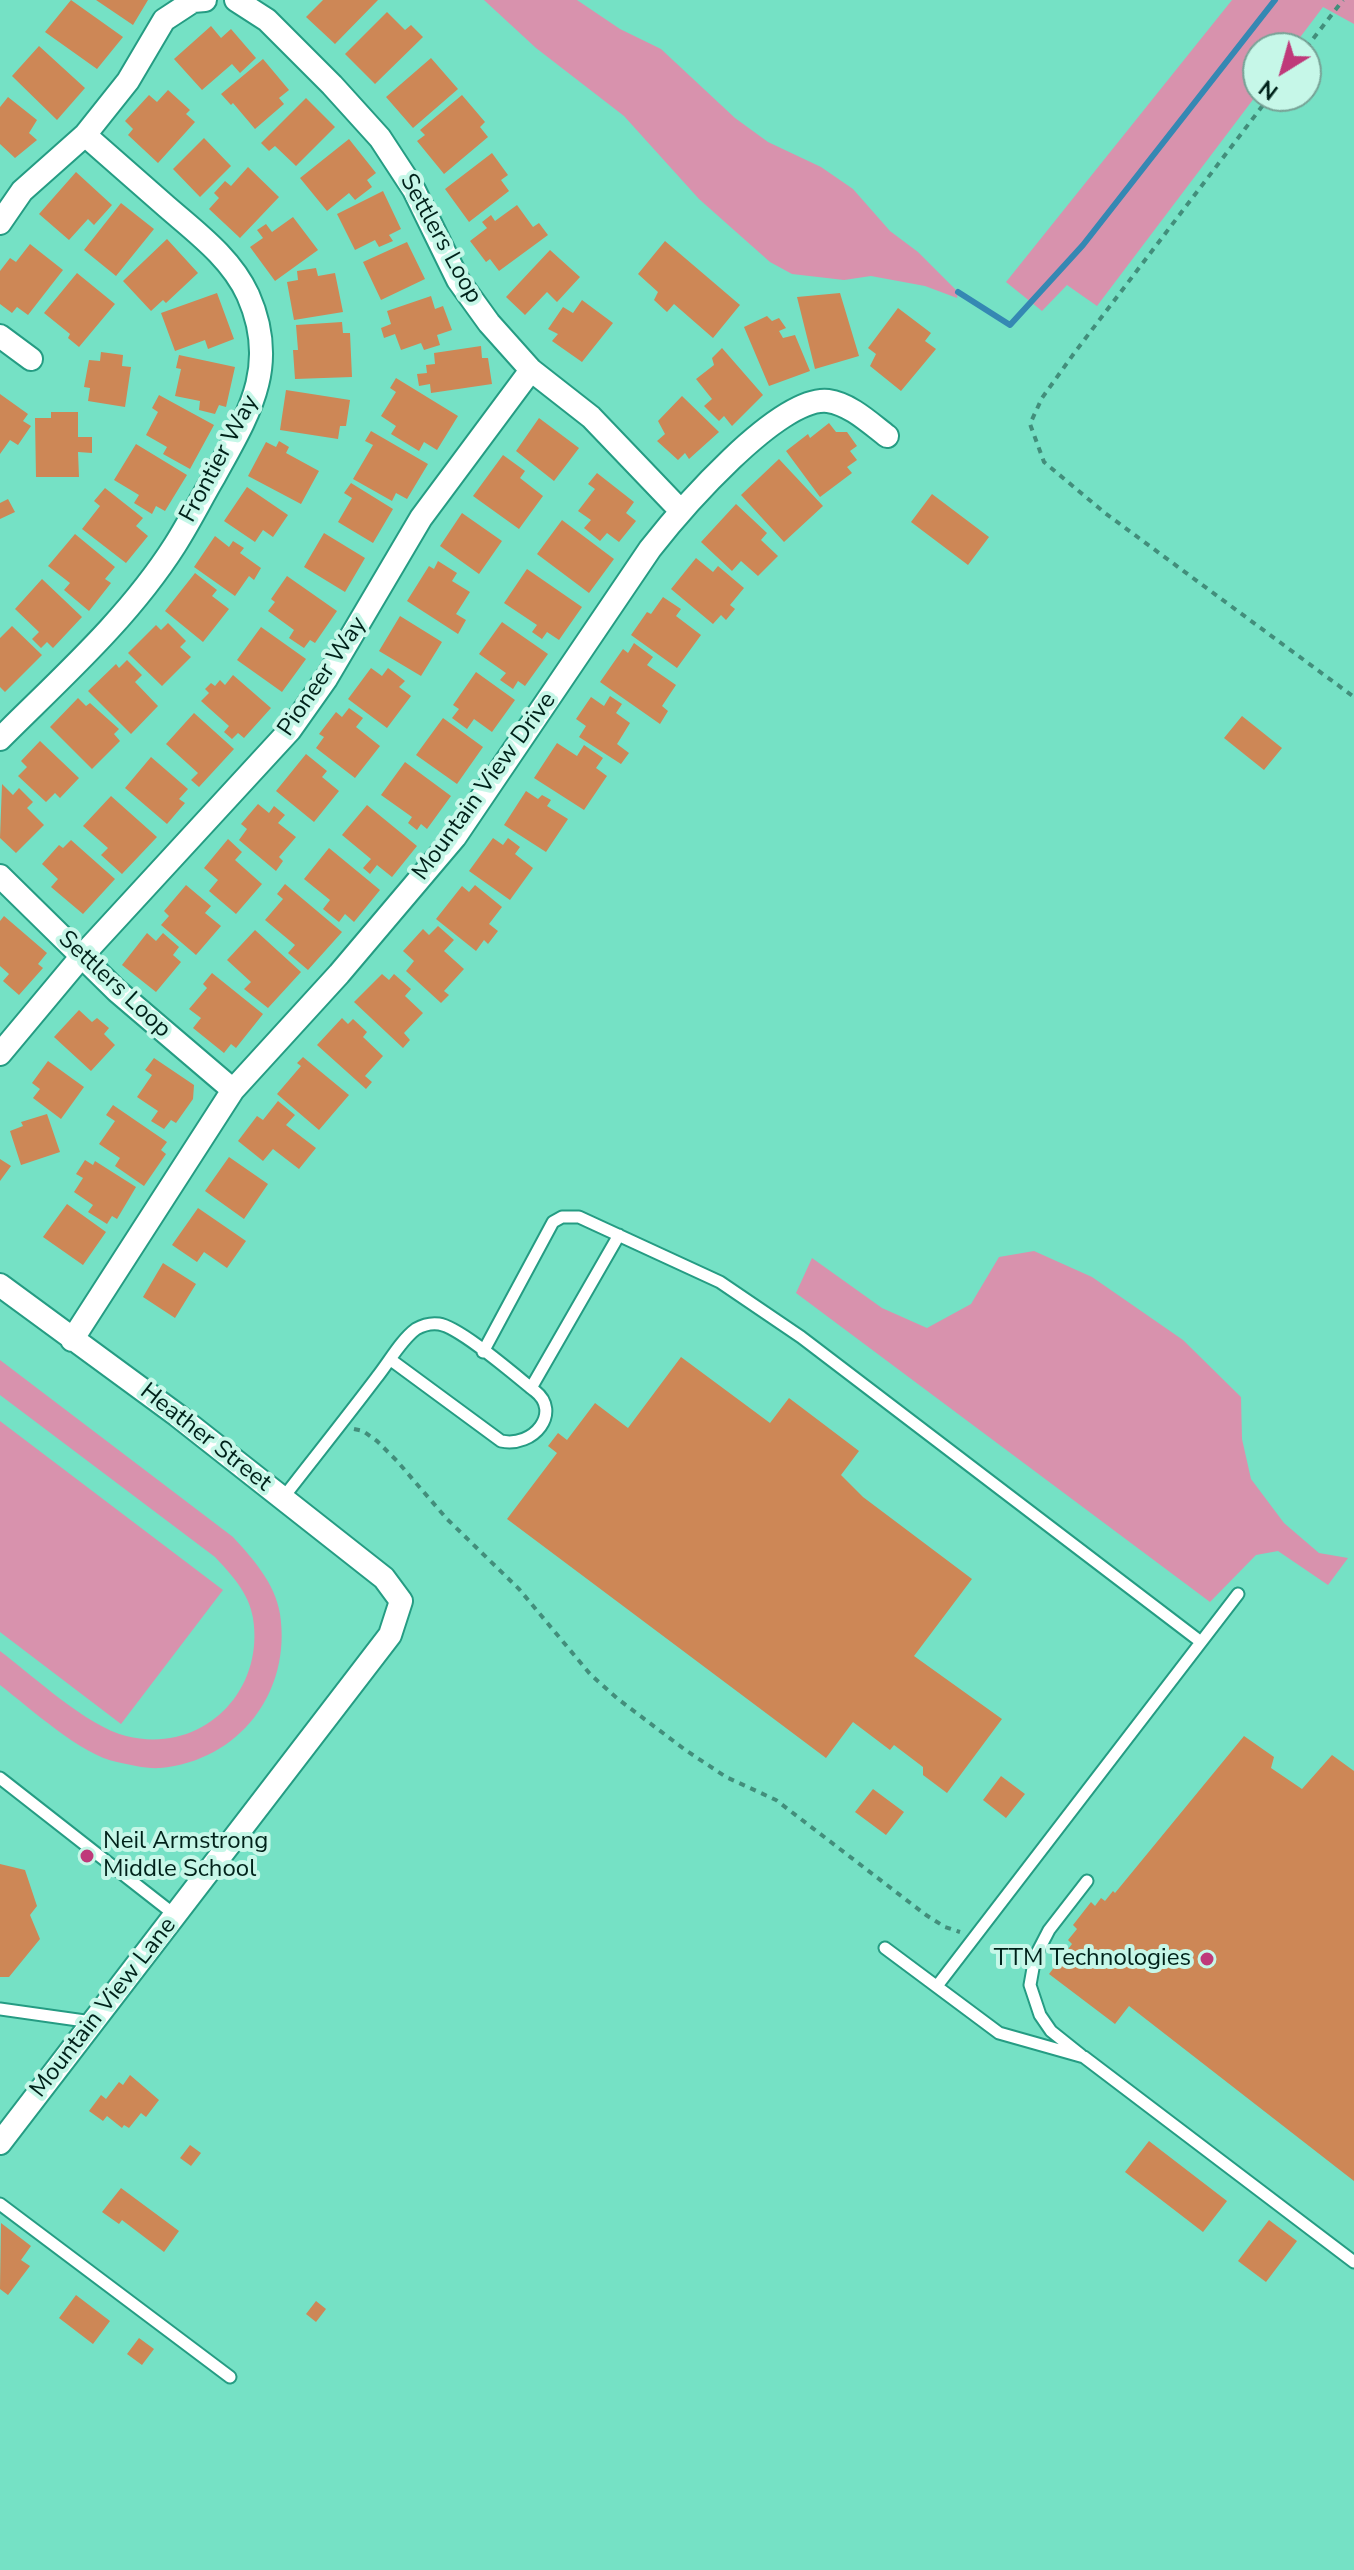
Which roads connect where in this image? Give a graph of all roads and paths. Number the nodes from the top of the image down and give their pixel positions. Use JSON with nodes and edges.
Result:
{"nodes":[{"id":1,"x":205,"y":0,"type":"edge"},
{"id":2,"x":236,"y":0,"type":"edge"},
{"id":3,"x":1343,"y":0,"type":"edge"},
{"id":4,"x":1318,"y":32,"type":"edge"},
{"id":5,"x":1258,"y":112,"type":"edge"},
{"id":6,"x":85,"y":135,"type":"junction"},
{"id":7,"x":0,"y":223,"type":"edge"},
{"id":8,"x":0,"y":336,"type":"edge"},
{"id":9,"x":31,"y":359,"type":"dead end"},
{"id":10,"x":531,"y":370,"type":"junction"},
{"id":11,"x":887,"y":436,"type":"dead end"},
{"id":12,"x":680,"y":510,"type":"junction"},
{"id":13,"x":1354,"y":697,"type":"edge"},
{"id":14,"x":0,"y":739,"type":"edge"},
{"id":15,"x":0,"y":876,"type":"edge"},
{"id":16,"x":81,"y":957,"type":"junction"},
{"id":17,"x":0,"y":1054,"type":"edge"},
{"id":18,"x":233,"y":1090,"type":"junction"},
{"id":19,"x":619,"y":1235,"type":"junction"},
{"id":20,"x":0,"y":1285,"type":"edge"},
{"id":21,"x":72,"y":1340,"type":"junction"},
{"id":22,"x":483,"y":1352,"type":"junction"},
{"id":23,"x":391,"y":1360,"type":"junction"},
{"id":24,"x":531,"y":1388,"type":"junction"},
{"id":25,"x":337,"y":1429,"type":"junction"},
{"id":26,"x":283,"y":1498,"type":"junction"},
{"id":27,"x":1238,"y":1594,"type":"dead end"},
{"id":28,"x":401,"y":1601,"type":"joint"},
{"id":29,"x":1201,"y":1642,"type":"junction"},
{"id":30,"x":0,"y":1778,"type":"edge"},
{"id":31,"x":1087,"y":1881,"type":"dead end"},
{"id":32,"x":175,"y":1915,"type":"junction"},
{"id":33,"x":982,"y":1928,"type":"junction"},
{"id":34,"x":885,"y":1948,"type":"dead end"},
{"id":35,"x":937,"y":1986,"type":"junction"},
{"id":36,"x":0,"y":2009,"type":"edge"},
{"id":37,"x":93,"y":2022,"type":"junction"},
{"id":38,"x":1084,"y":2057,"type":"junction"},
{"id":39,"x":0,"y":2143,"type":"edge"},
{"id":40,"x":0,"y":2204,"type":"edge"},
{"id":41,"x":1354,"y":2262,"type":"edge"},
{"id":42,"x":230,"y":2377,"type":"dead end"}],
"edges":[{"from":1,"to":6,"type":"street"},
{"from":2,"to":10,"type":"street","name":"Settlers Loop"},
{"from":3,"to":4,"type":"path"},
{"from":5,"to":13,"type":"path"},
{"from":6,"to":7,"type":"street"},
{"from":6,"to":14,"type":"street","name":"Frontier Way"},
{"from":8,"to":9,"type":"street"},
{"from":10,"to":12,"type":"street","name":"Settlers Loop"},
{"from":10,"to":16,"type":"street","name":"Pioneer Way"},
{"from":11,"to":12,"type":"street","name":"Mountain View Drive"},
{"from":12,"to":18,"type":"street","name":"Mountain View Drive"},
{"from":15,"to":16,"type":"street","name":"Settlers Loop"},
{"from":16,"to":17,"type":"street","name":"Pioneer Way"},
{"from":16,"to":18,"type":"street","name":"Settlers Loop"},
{"from":18,"to":21,"type":"street","name":"Mountain View Drive"},
{"from":19,"to":22,"type":"lane"},
{"from":19,"to":24,"type":"lane"},
{"from":19,"to":29,"type":"lane"},
{"from":20,"to":21,"type":"street","name":"Heather Street"},
{"from":21,"to":26,"type":"street","name":"Heather Street"},
{"from":22,"to":23,"type":"lane"},
{"from":22,"to":24,"type":"lane"},
{"from":23,"to":24,"type":"lane"},
{"from":23,"to":25,"type":"lane"},
{"from":25,"to":26,"type":"lane"},
{"from":25,"to":33,"type":"path"},
{"from":26,"to":28,"type":"street","name":"Heather Street"},
{"from":27,"to":29,"type":"lane"},
{"from":28,"to":32,"type":"street","name":"Mountain View Lane"},
{"from":29,"to":33,"type":"lane"},
{"from":30,"to":32,"type":"lane"},
{"from":31,"to":38,"type":"lane"},
{"from":32,"to":37,"type":"street","name":"Mountain View Lane"},
{"from":33,"to":35,"type":"lane"},
{"from":34,"to":35,"type":"lane"},
{"from":35,"to":38,"type":"lane"},
{"from":36,"to":37,"type":"lane"},
{"from":37,"to":39,"type":"street","name":"Mountain View Lane"},
{"from":38,"to":41,"type":"lane"},
{"from":40,"to":42,"type":"lane"}]}
